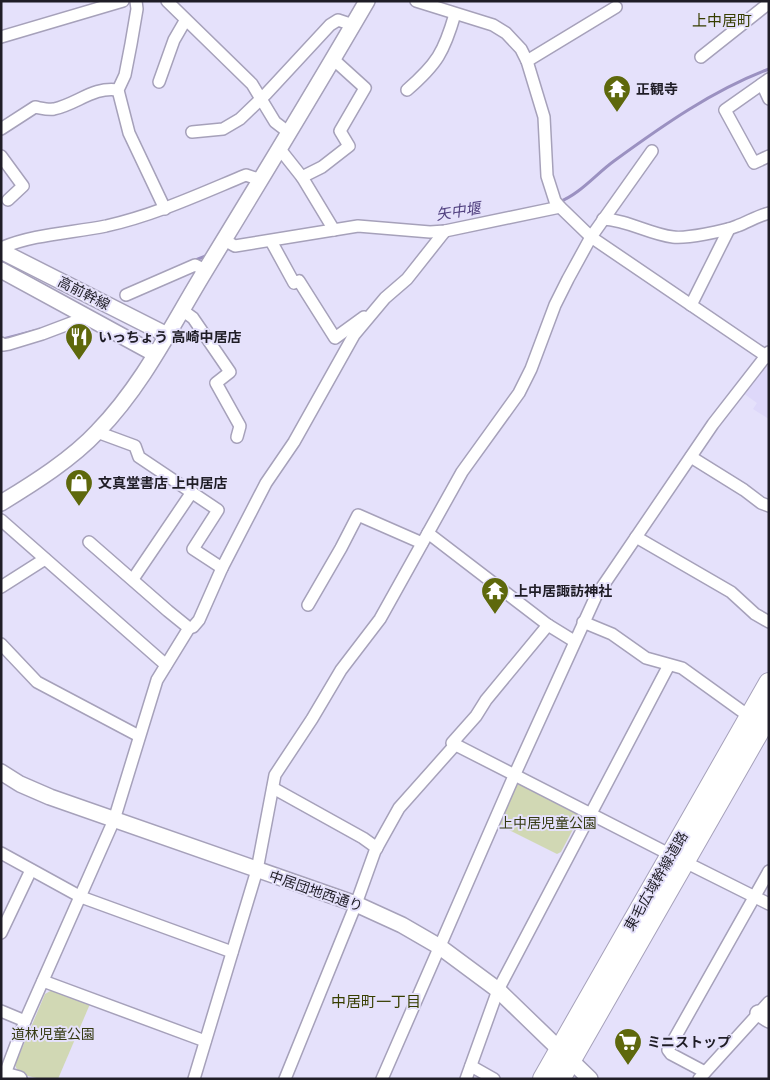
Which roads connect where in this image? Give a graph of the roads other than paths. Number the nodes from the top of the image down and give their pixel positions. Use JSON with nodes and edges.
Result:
{"nodes":[{"id":1,"x":123,"y":1,"type":"edge"},
{"id":2,"x":136,"y":1,"type":"edge"},
{"id":3,"x":167,"y":1,"type":"edge"},
{"id":4,"x":366,"y":1,"type":"edge"},
{"id":5,"x":416,"y":1,"type":"edge"},
{"id":6,"x":769,"y":3,"type":"edge"},
{"id":7,"x":616,"y":7,"type":"dead end"},
{"id":8,"x":455,"y":14,"type":"junction"},
{"id":9,"x":185,"y":21,"type":"junction"},
{"id":10,"x":353,"y":25,"type":"junction"},
{"id":11,"x":1,"y":37,"type":"edge"},
{"id":12,"x":701,"y":57,"type":"dead end"},
{"id":13,"x":333,"y":59,"type":"junction"},
{"id":14,"x":527,"y":60,"type":"junction"},
{"id":15,"x":159,"y":82,"type":"dead end"},
{"id":16,"x":765,"y":82,"type":"edge"},
{"id":17,"x":118,"y":90,"type":"junction"},
{"id":18,"x":407,"y":90,"type":"dead end"},
{"id":19,"x":261,"y":98,"type":"junction"},
{"id":20,"x":769,"y":99,"type":"edge"},
{"id":21,"x":1,"y":129,"type":"edge"},
{"id":22,"x":192,"y":132,"type":"dead end"},
{"id":23,"x":288,"y":132,"type":"junction"},
{"id":24,"x":279,"y":148,"type":"junction"},
{"id":25,"x":652,"y":151,"type":"dead end"},
{"id":26,"x":1,"y":156,"type":"edge"},
{"id":27,"x":769,"y":156,"type":"edge"},
{"id":28,"x":302,"y":177,"type":"junction"},
{"id":29,"x":260,"y":180,"type":"junction"},
{"id":30,"x":8,"y":200,"type":"dead end"},
{"id":31,"x":560,"y":207,"type":"junction"},
{"id":32,"x":165,"y":209,"type":"junction"},
{"id":33,"x":769,"y":213,"type":"edge"},
{"id":34,"x":603,"y":219,"type":"junction"},
{"id":35,"x":728,"y":229,"type":"junction"},
{"id":36,"x":334,"y":230,"type":"junction"},
{"id":37,"x":445,"y":231,"type":"junction"},
{"id":38,"x":591,"y":237,"type":"junction"},
{"id":39,"x":224,"y":240,"type":"junction"},
{"id":40,"x":271,"y":241,"type":"junction"},
{"id":41,"x":1,"y":249,"type":"edge"},
{"id":42,"x":1,"y":270,"type":"edge"},
{"id":43,"x":205,"y":270,"type":"junction"},
{"id":44,"x":126,"y":295,"type":"dead end"},
{"id":45,"x":691,"y":305,"type":"junction"},
{"id":46,"x":378,"y":307,"type":"junction"},
{"id":47,"x":182,"y":310,"type":"junction"},
{"id":48,"x":87,"y":317,"type":"junction"},
{"id":49,"x":167,"y":335,"type":"junction"},
{"id":50,"x":1,"y":343,"type":"edge"},
{"id":51,"x":155,"y":354,"type":"junction"},
{"id":52,"x":768,"y":355,"type":"edge"},
{"id":53,"x":97,"y":432,"type":"junction"},
{"id":54,"x":237,"y":437,"type":"dead end"},
{"id":55,"x":691,"y":457,"type":"junction"},
{"id":56,"x":192,"y":492,"type":"junction"},
{"id":57,"x":1,"y":503,"type":"edge"},
{"id":58,"x":769,"y":506,"type":"edge"},
{"id":59,"x":1,"y":520,"type":"edge"},
{"id":60,"x":428,"y":533,"type":"junction"},
{"id":61,"x":636,"y":537,"type":"junction"},
{"id":62,"x":89,"y":542,"type":"dead end"},
{"id":63,"x":422,"y":544,"type":"junction"},
{"id":64,"x":45,"y":559,"type":"junction"},
{"id":65,"x":222,"y":568,"type":"junction"},
{"id":66,"x":132,"y":579,"type":"junction"},
{"id":67,"x":1,"y":587,"type":"edge"},
{"id":68,"x":308,"y":606,"type":"dead end"},
{"id":69,"x":583,"y":622,"type":"junction"},
{"id":70,"x":769,"y":622,"type":"edge"},
{"id":71,"x":548,"y":624,"type":"junction"},
{"id":72,"x":190,"y":628,"type":"junction"},
{"id":73,"x":574,"y":641,"type":"junction"},
{"id":74,"x":1,"y":644,"type":"edge"},
{"id":75,"x":669,"y":665,"type":"junction"},
{"id":76,"x":166,"y":666,"type":"junction"},
{"id":77,"x":766,"y":692,"type":"edge"},
{"id":78,"x":759,"y":716,"type":"edge"},
{"id":79,"x":139,"y":736,"type":"junction"},
{"id":80,"x":455,"y":745,"type":"junction"},
{"id":81,"x":1,"y":772,"type":"edge"},
{"id":82,"x":514,"y":776,"type":"junction"},
{"id":83,"x":273,"y":788,"type":"junction"},
{"id":84,"x":591,"y":814,"type":"junction"},
{"id":85,"x":114,"y":820,"type":"junction"},
{"id":86,"x":377,"y":848,"type":"junction"},
{"id":87,"x":1,"y":853,"type":"edge"},
{"id":88,"x":678,"y":858,"type":"junction"},
{"id":89,"x":31,"y":870,"type":"junction"},
{"id":90,"x":257,"y":870,"type":"junction"},
{"id":91,"x":769,"y":871,"type":"edge"},
{"id":92,"x":81,"y":897,"type":"junction"},
{"id":93,"x":754,"y":897,"type":"junction"},
{"id":94,"x":356,"y":904,"type":"junction"},
{"id":95,"x":769,"y":904,"type":"edge"},
{"id":96,"x":1,"y":933,"type":"edge"},
{"id":97,"x":440,"y":947,"type":"junction"},
{"id":98,"x":232,"y":952,"type":"junction"},
{"id":99,"x":43,"y":982,"type":"junction"},
{"id":100,"x":498,"y":990,"type":"junction"},
{"id":101,"x":1,"y":1012,"type":"edge"},
{"id":102,"x":765,"y":1012,"type":"edge"},
{"id":103,"x":25,"y":1021,"type":"junction"},
{"id":104,"x":205,"y":1041,"type":"junction"},
{"id":105,"x":565,"y":1055,"type":"junction"},
{"id":106,"x":471,"y":1066,"type":"junction"},
{"id":107,"x":3,"y":1076,"type":"edge"},
{"id":108,"x":702,"y":1076,"type":"edge"},
{"id":109,"x":19,"y":1079,"type":"edge"},
{"id":110,"x":194,"y":1079,"type":"edge"},
{"id":111,"x":285,"y":1079,"type":"edge"},
{"id":112,"x":382,"y":1079,"type":"edge"},
{"id":113,"x":466,"y":1079,"type":"edge"},
{"id":114,"x":494,"y":1079,"type":"edge"},
{"id":115,"x":543,"y":1079,"type":"edge"},
{"id":116,"x":560,"y":1079,"type":"edge"},
{"id":117,"x":590,"y":1079,"type":"edge"}],
"edges":[{"from":1,"to":11,"type":"street"},
{"from":2,"to":17,"type":"street"},
{"from":3,"to":9,"type":"street"},
{"from":4,"to":10,"type":"street"},
{"from":5,"to":8,"type":"street"},
{"from":6,"to":12,"type":"street"},
{"from":7,"to":14,"type":"street"},
{"from":8,"to":14,"type":"street"},
{"from":8,"to":18,"type":"street"},
{"from":9,"to":15,"type":"street"},
{"from":9,"to":19,"type":"street"},
{"from":10,"to":13,"type":"street"},
{"from":10,"to":19,"type":"street"},
{"from":13,"to":23,"type":"street"},
{"from":13,"to":28,"type":"street"},
{"from":14,"to":31,"type":"street"},
{"from":16,"to":20,"type":"street"},
{"from":16,"to":27,"type":"street"},
{"from":17,"to":21,"type":"street"},
{"from":17,"to":32,"type":"street"},
{"from":19,"to":22,"type":"street"},
{"from":19,"to":23,"type":"street"},
{"from":23,"to":24,"type":"street"},
{"from":24,"to":28,"type":"street"},
{"from":24,"to":29,"type":"street"},
{"from":25,"to":34,"type":"street"},
{"from":26,"to":30,"type":"street"},
{"from":28,"to":36,"type":"street"},
{"from":29,"to":32,"type":"street"},
{"from":29,"to":39,"type":"street"},
{"from":31,"to":37,"type":"street"},
{"from":31,"to":38,"type":"street"},
{"from":32,"to":41,"type":"street"},
{"from":33,"to":35,"type":"street"},
{"from":34,"to":35,"type":"street"},
{"from":34,"to":38,"type":"street"},
{"from":35,"to":45,"type":"street"},
{"from":36,"to":37,"type":"street"},
{"from":36,"to":40,"type":"street"},
{"from":37,"to":46,"type":"street"},
{"from":38,"to":45,"type":"street"},
{"from":38,"to":60,"type":"street"},
{"from":39,"to":40,"type":"street"},
{"from":39,"to":43,"type":"street"},
{"from":40,"to":46,"type":"street"},
{"from":41,"to":49,"type":"street","name":"高前幹線"},
{"from":42,"to":48,"type":"street","name":"高前幹線"},
{"from":43,"to":44,"type":"street"},
{"from":43,"to":47,"type":"street"},
{"from":45,"to":52,"type":"street"},
{"from":46,"to":65,"type":"street"},
{"from":47,"to":49,"type":"street"},
{"from":47,"to":54,"type":"street"},
{"from":48,"to":50,"type":"street"},
{"from":48,"to":51,"type":"street","name":"高前幹線"},
{"from":49,"to":51,"type":"street"},
{"from":51,"to":53,"type":"street"},
{"from":52,"to":55,"type":"street"},
{"from":53,"to":56,"type":"street"},
{"from":53,"to":57,"type":"street"},
{"from":55,"to":58,"type":"street"},
{"from":55,"to":61,"type":"street"},
{"from":56,"to":65,"type":"street"},
{"from":56,"to":66,"type":"street"},
{"from":59,"to":64,"type":"street"},
{"from":60,"to":63,"type":"street"},
{"from":60,"to":71,"type":"street"},
{"from":61,"to":69,"type":"street"},
{"from":61,"to":70,"type":"street"},
{"from":62,"to":66,"type":"street"},
{"from":63,"to":68,"type":"street"},
{"from":63,"to":83,"type":"street"},
{"from":64,"to":67,"type":"street"},
{"from":64,"to":76,"type":"street"},
{"from":65,"to":72,"type":"street"},
{"from":66,"to":72,"type":"street"},
{"from":69,"to":73,"type":"street"},
{"from":69,"to":75,"type":"street"},
{"from":71,"to":73,"type":"street"},
{"from":71,"to":80,"type":"street"},
{"from":72,"to":76,"type":"street"},
{"from":73,"to":82,"type":"street"},
{"from":74,"to":79,"type":"street"},
{"from":75,"to":78,"type":"street"},
{"from":75,"to":84,"type":"street"},
{"from":76,"to":79,"type":"street"},
{"from":77,"to":78,"type":"highway","name":"東毛広域幹線道路"},
{"from":78,"to":88,"type":"highway","name":"東毛広域幹線道路"},
{"from":79,"to":85,"type":"street"},
{"from":80,"to":82,"type":"street"},
{"from":80,"to":86,"type":"street"},
{"from":81,"to":85,"type":"street","name":"中居団地西通り"},
{"from":82,"to":84,"type":"street"},
{"from":82,"to":97,"type":"street"},
{"from":83,"to":86,"type":"street"},
{"from":83,"to":90,"type":"street"},
{"from":84,"to":88,"type":"street"},
{"from":84,"to":100,"type":"street"},
{"from":85,"to":90,"type":"street","name":"中居団地西通り"},
{"from":85,"to":92,"type":"street"},
{"from":86,"to":94,"type":"street"},
{"from":87,"to":89,"type":"street"},
{"from":88,"to":93,"type":"street"},
{"from":88,"to":105,"type":"highway","name":"東毛広域幹線道路"},
{"from":89,"to":92,"type":"street"},
{"from":89,"to":96,"type":"street"},
{"from":90,"to":94,"type":"street","name":"中居団地西通り"},
{"from":90,"to":98,"type":"street"},
{"from":91,"to":93,"type":"street"},
{"from":92,"to":98,"type":"street"},
{"from":92,"to":99,"type":"street"},
{"from":93,"to":95,"type":"street"},
{"from":93,"to":108,"type":"street"},
{"from":94,"to":97,"type":"street","name":"中居団地西通り"},
{"from":94,"to":111,"type":"street"},
{"from":97,"to":100,"type":"street","name":"中居団地西通り"},
{"from":97,"to":112,"type":"street"},
{"from":98,"to":104,"type":"street"},
{"from":99,"to":103,"type":"street"},
{"from":99,"to":104,"type":"street"},
{"from":100,"to":105,"type":"street","name":"中居団地西通り"},
{"from":100,"to":106,"type":"street"},
{"from":101,"to":103,"type":"street"},
{"from":102,"to":108,"type":"street"},
{"from":103,"to":107,"type":"street"},
{"from":104,"to":110,"type":"street"},
{"from":105,"to":115,"type":"highway","name":"東毛広域幹線道路"},
{"from":105,"to":116,"type":"highway","name":"東毛広域幹線道路"},
{"from":105,"to":117,"type":"street","name":"中居団地西通り"},
{"from":106,"to":113,"type":"street"},
{"from":106,"to":114,"type":"street"},
{"from":107,"to":109,"type":"street"}]}
